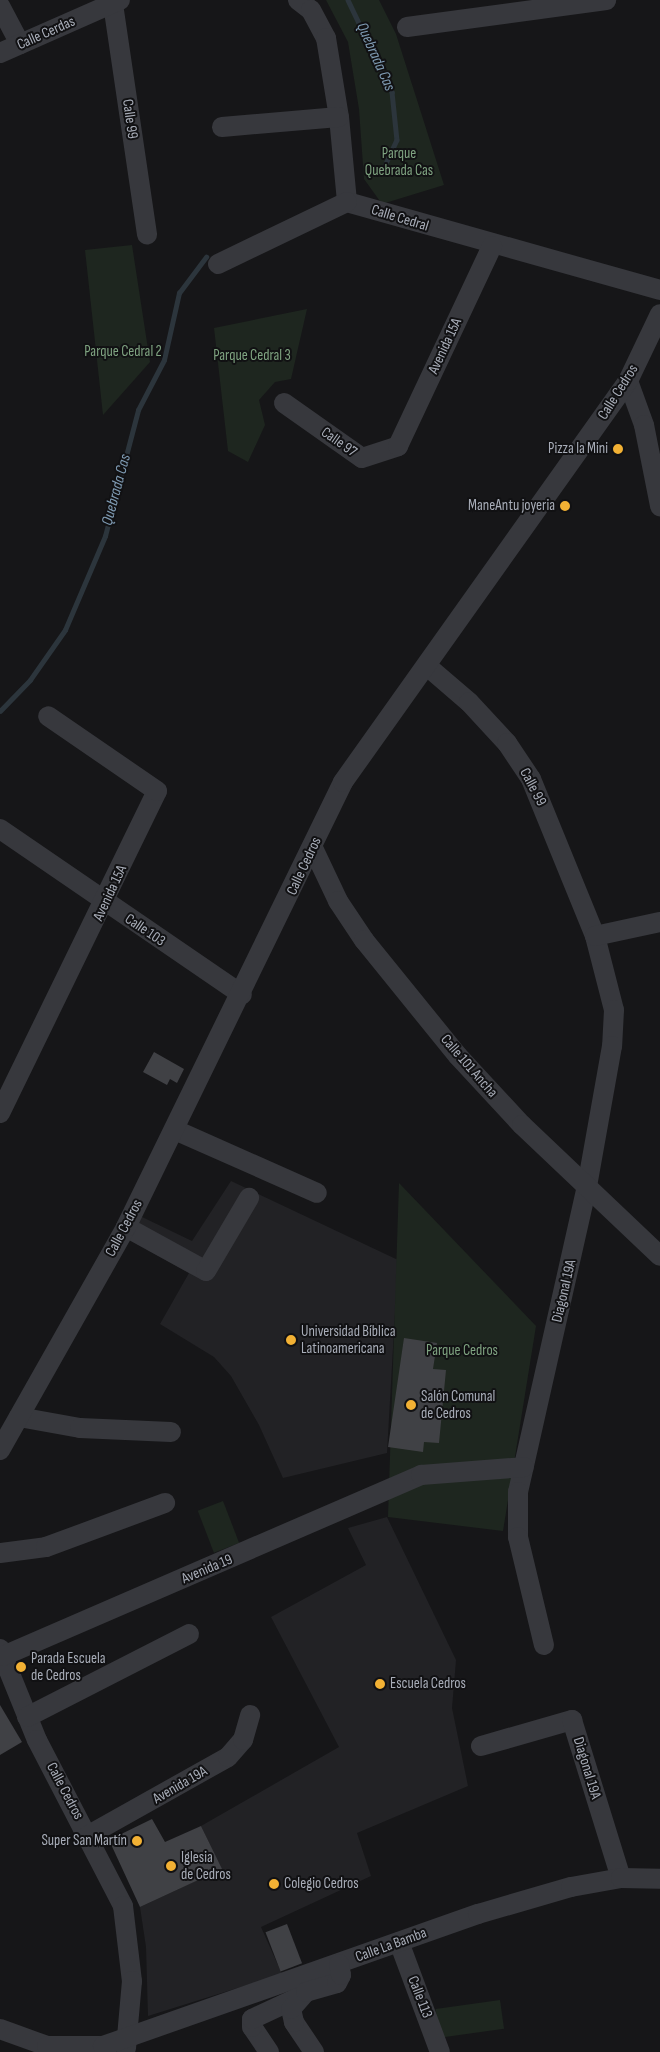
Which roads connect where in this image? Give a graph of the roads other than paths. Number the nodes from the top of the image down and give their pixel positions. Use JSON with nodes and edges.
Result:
{"nodes":[{"id":1,"x":298,"y":0,"type":"edge"},
{"id":2,"x":606,"y":0,"type":"edge"},
{"id":3,"x":116,"y":2,"type":"edge"},
{"id":4,"x":0,"y":6,"type":"edge"},
{"id":5,"x":407,"y":27,"type":"dead end"},
{"id":6,"x":20,"y":44,"type":"junction"},
{"id":7,"x":0,"y":53,"type":"edge"},
{"id":8,"x":339,"y":117,"type":"junction"},
{"id":9,"x":222,"y":127,"type":"dead end"},
{"id":10,"x":346,"y":202,"type":"junction"},
{"id":11,"x":147,"y":235,"type":"dead end"},
{"id":12,"x":492,"y":246,"type":"junction"},
{"id":13,"x":218,"y":264,"type":"dead end"},
{"id":14,"x":660,"y":290,"type":"edge"},
{"id":15,"x":660,"y":314,"type":"edge"},
{"id":16,"x":628,"y":381,"type":"junction"},
{"id":17,"x":284,"y":404,"type":"dead end"},
{"id":18,"x":398,"y":446,"type":"joint"},
{"id":19,"x":660,"y":506,"type":"edge"},
{"id":20,"x":427,"y":666,"type":"junction"},
{"id":21,"x":48,"y":716,"type":"dead end"},
{"id":22,"x":0,"y":829,"type":"edge"},
{"id":23,"x":313,"y":848,"type":"junction"},
{"id":24,"x":106,"y":903,"type":"junction"},
{"id":25,"x":660,"y":922,"type":"edge"},
{"id":26,"x":594,"y":936,"type":"junction"},
{"id":27,"x":242,"y":995,"type":"junction"},
{"id":28,"x":0,"y":1113,"type":"edge"},
{"id":29,"x":175,"y":1130,"type":"junction"},
{"id":30,"x":587,"y":1186,"type":"junction"},
{"id":31,"x":317,"y":1193,"type":"dead end"},
{"id":32,"x":249,"y":1198,"type":"dead end"},
{"id":33,"x":126,"y":1227,"type":"junction"},
{"id":34,"x":660,"y":1256,"type":"edge"},
{"id":35,"x":19,"y":1417,"type":"junction"},
{"id":36,"x":171,"y":1432,"type":"dead end"},
{"id":37,"x":0,"y":1450,"type":"edge"},
{"id":38,"x":524,"y":1467,"type":"junction"},
{"id":39,"x":165,"y":1503,"type":"dead end"},
{"id":40,"x":0,"y":1553,"type":"edge"},
{"id":41,"x":189,"y":1634,"type":"dead end"},
{"id":42,"x":544,"y":1645,"type":"dead end"},
{"id":43,"x":1,"y":1652,"type":"edge"},
{"id":44,"x":250,"y":1715,"type":"dead end"},
{"id":45,"x":27,"y":1717,"type":"junction"},
{"id":46,"x":482,"y":1746,"type":"dead end"},
{"id":47,"x":89,"y":1835,"type":"junction"},
{"id":48,"x":621,"y":1878,"type":"junction"},
{"id":49,"x":660,"y":1879,"type":"edge"},
{"id":50,"x":399,"y":1942,"type":"junction"},
{"id":51,"x":339,"y":1964,"type":"junction"},
{"id":52,"x":299,"y":1997,"type":"junction"},
{"id":53,"x":0,"y":2029,"type":"edge"},
{"id":54,"x":126,"y":2045,"type":"edge"},
{"id":55,"x":269,"y":2052,"type":"edge"},
{"id":56,"x":314,"y":2052,"type":"edge"},
{"id":57,"x":440,"y":2052,"type":"edge"}],
"edges":[{"from":1,"to":8,"type":"street"},
{"from":2,"to":5,"type":"street"},
{"from":3,"to":6,"type":"street","name":"Calle Cerdas"},
{"from":3,"to":11,"type":"street","name":"Calle 99"},
{"from":4,"to":6,"type":"street"},
{"from":6,"to":7,"type":"street","name":"Calle Cerdas"},
{"from":8,"to":9,"type":"street"},
{"from":8,"to":10,"type":"street"},
{"from":10,"to":12,"type":"street","name":"Calle Cedral"},
{"from":10,"to":13,"type":"street"},
{"from":12,"to":14,"type":"street","name":"Calle Cedral"},
{"from":12,"to":18,"type":"street","name":"Avenida 15A"},
{"from":15,"to":16,"type":"street","name":"Calle Cedros"},
{"from":16,"to":19,"type":"street"},
{"from":16,"to":20,"type":"street","name":"Calle Cedros"},
{"from":17,"to":18,"type":"street","name":"Calle 97"},
{"from":20,"to":23,"type":"street","name":"Calle Cedros"},
{"from":20,"to":26,"type":"street","name":"Calle 99"},
{"from":21,"to":24,"type":"street","name":"Avenida 15A"},
{"from":22,"to":24,"type":"street","name":"Calle 103"},
{"from":23,"to":27,"type":"street","name":"Calle Cedros"},
{"from":23,"to":30,"type":"street","name":"Calle 101 Ancha"},
{"from":24,"to":27,"type":"street","name":"Calle 103"},
{"from":24,"to":28,"type":"street","name":"Avenida 15A"},
{"from":25,"to":26,"type":"street"},
{"from":26,"to":30,"type":"street","name":"Diagonal 19A"},
{"from":27,"to":29,"type":"street","name":"Calle Cedros"},
{"from":29,"to":31,"type":"street"},
{"from":29,"to":33,"type":"street","name":"Calle Cedros"},
{"from":30,"to":34,"type":"street","name":"Calle 101 Ancha"},
{"from":30,"to":38,"type":"street","name":"Diagonal 19A"},
{"from":32,"to":33,"type":"street"},
{"from":33,"to":35,"type":"street","name":"Calle Cedros"},
{"from":35,"to":36,"type":"street"},
{"from":35,"to":37,"type":"street","name":"Calle Cedros"},
{"from":38,"to":42,"type":"street","name":"Diagonal 19A"},
{"from":38,"to":43,"type":"street","name":"Avenida 19"},
{"from":39,"to":40,"type":"street"},
{"from":41,"to":45,"type":"street"},
{"from":43,"to":45,"type":"street","name":"Calle Cedros"},
{"from":44,"to":47,"type":"street","name":"Avenida 19A"},
{"from":45,"to":47,"type":"street","name":"Calle Cedros"},
{"from":46,"to":48,"type":"street","name":"Diagonal 19A"},
{"from":47,"to":54,"type":"street","name":"Calle Cedros"},
{"from":48,"to":49,"type":"street","name":"Calle La Bamba"},
{"from":48,"to":50,"type":"street","name":"Calle La Bamba"},
{"from":50,"to":51,"type":"street","name":"Calle La Bamba"},
{"from":50,"to":57,"type":"street","name":"Calle 113"},
{"from":51,"to":52,"type":"street"},
{"from":51,"to":54,"type":"street","name":"Calle La Bamba"},
{"from":52,"to":55,"type":"street"},
{"from":52,"to":56,"type":"street"},
{"from":53,"to":54,"type":"street","name":"Calle La Bamba"}]}
